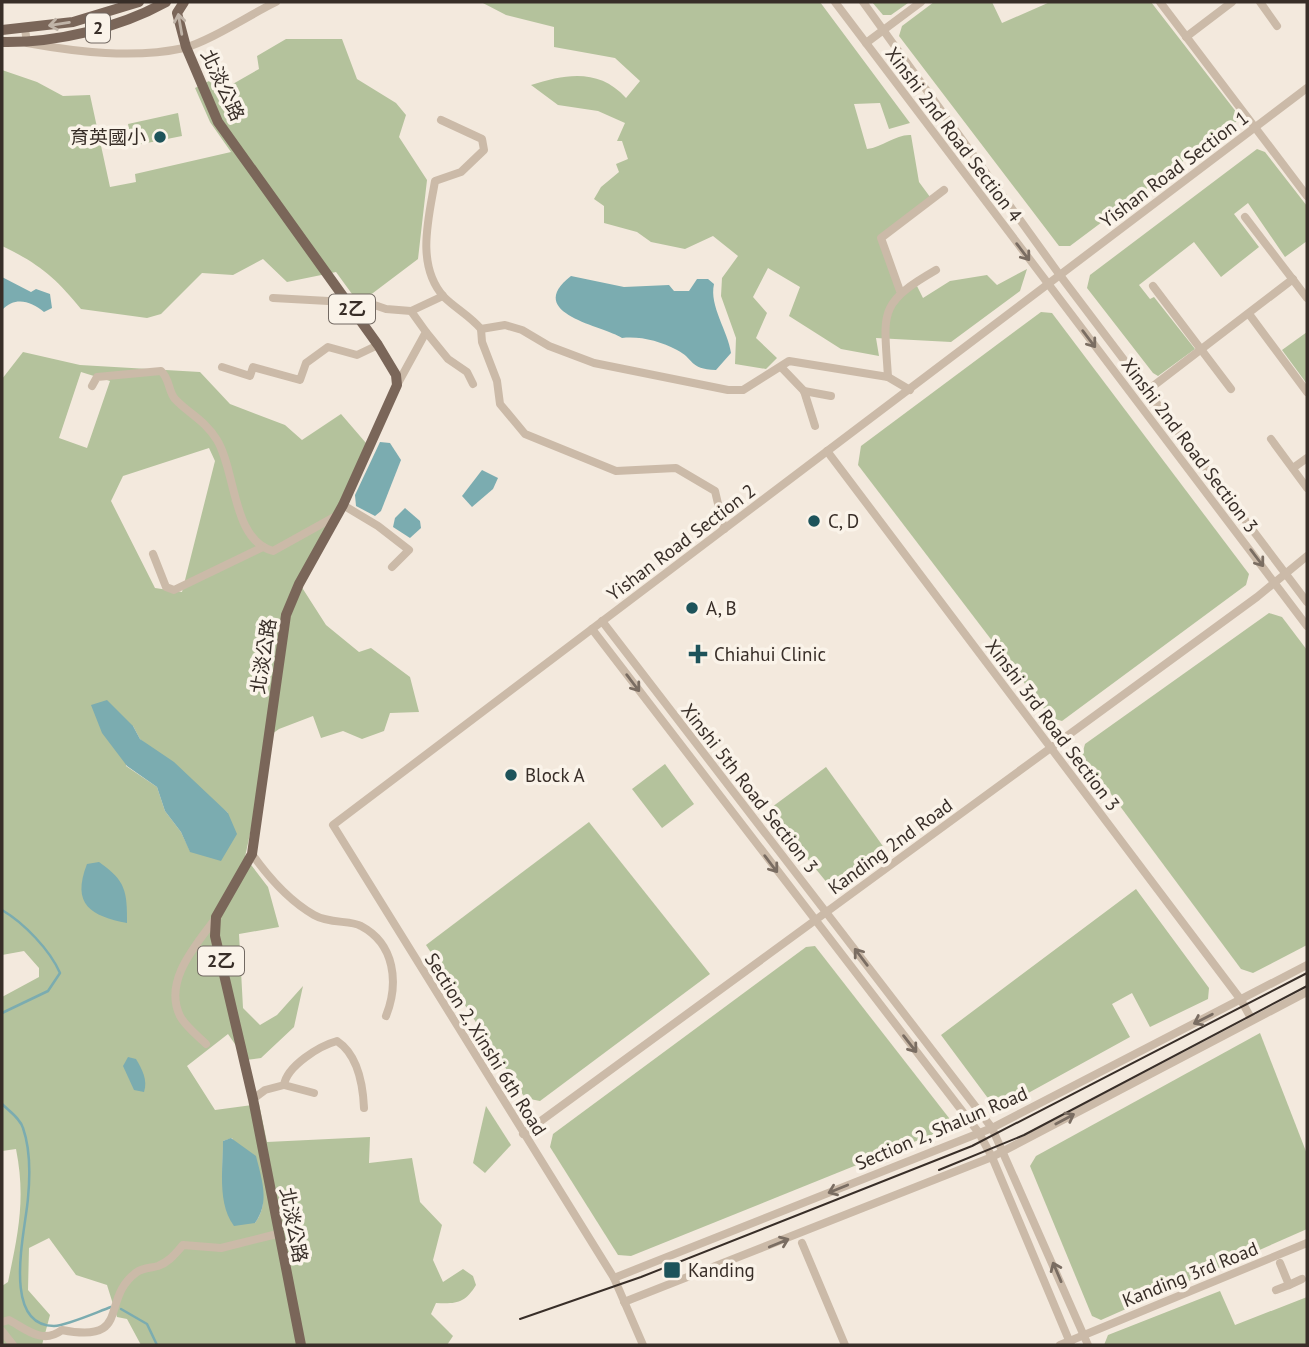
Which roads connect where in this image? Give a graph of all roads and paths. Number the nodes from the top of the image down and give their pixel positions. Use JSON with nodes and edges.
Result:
{"nodes":[{"id":1,"x":139,"y":2,"type":"edge"},
{"id":2,"x":166,"y":2,"type":"edge"},
{"id":3,"x":184,"y":2,"type":"edge"},
{"id":4,"x":276,"y":2,"type":"edge"},
{"id":5,"x":835,"y":2,"type":"edge"},
{"id":6,"x":863,"y":2,"type":"edge"},
{"id":7,"x":921,"y":2,"type":"edge"},
{"id":8,"x":1160,"y":2,"type":"edge"},
{"id":9,"x":1232,"y":2,"type":"edge"},
{"id":10,"x":1260,"y":2,"type":"edge"},
{"id":11,"x":1277,"y":26,"type":"dead end"},
{"id":12,"x":25,"y":29,"type":"junction"},
{"id":13,"x":2,"y":30,"type":"edge"},
{"id":14,"x":885,"y":30,"type":"junction"},
{"id":15,"x":1186,"y":37,"type":"junction"},
{"id":16,"x":2,"y":42,"type":"edge"},
{"id":17,"x":27,"y":43,"type":"junction"},
{"id":18,"x":866,"y":43,"type":"junction"},
{"id":19,"x":186,"y":47,"type":"junction"},
{"id":20,"x":1307,"y":88,"type":"edge"},
{"id":21,"x":441,"y":120,"type":"dead end"},
{"id":22,"x":1257,"y":128,"type":"junction"},
{"id":23,"x":944,"y":190,"type":"dead end"},
{"id":24,"x":1307,"y":195,"type":"edge"},
{"id":25,"x":1245,"y":217,"type":"dead end"},
{"id":26,"x":936,"y":270,"type":"dead end"},
{"id":27,"x":1059,"y":274,"type":"junction"},
{"id":28,"x":1293,"y":279,"type":"junction"},
{"id":29,"x":1048,"y":284,"type":"junction"},
{"id":30,"x":1153,"y":286,"type":"dead end"},
{"id":31,"x":900,"y":291,"type":"junction"},
{"id":32,"x":443,"y":296,"type":"junction"},
{"id":33,"x":273,"y":298,"type":"dead end"},
{"id":34,"x":1307,"y":298,"type":"edge"},
{"id":35,"x":347,"y":302,"type":"junction"},
{"id":36,"x":411,"y":311,"type":"junction"},
{"id":37,"x":1248,"y":314,"type":"junction"},
{"id":38,"x":481,"y":329,"type":"junction"},
{"id":39,"x":426,"y":332,"type":"junction"},
{"id":40,"x":378,"y":345,"type":"junction"},
{"id":41,"x":1201,"y":351,"type":"junction"},
{"id":42,"x":222,"y":367,"type":"dead end"},
{"id":43,"x":781,"y":368,"type":"junction"},
{"id":44,"x":888,"y":377,"type":"junction"},
{"id":45,"x":473,"y":384,"type":"dead end"},
{"id":46,"x":397,"y":385,"type":"junction"},
{"id":47,"x":92,"y":386,"type":"dead end"},
{"id":48,"x":1231,"y":389,"type":"dead end"},
{"id":49,"x":910,"y":390,"type":"junction"},
{"id":50,"x":1148,"y":390,"type":"junction"},
{"id":51,"x":804,"y":391,"type":"junction"},
{"id":52,"x":1307,"y":392,"type":"edge"},
{"id":53,"x":831,"y":396,"type":"dead end"},
{"id":54,"x":815,"y":426,"type":"dead end"},
{"id":55,"x":1271,"y":439,"type":"dead end"},
{"id":56,"x":827,"y":451,"type":"junction"},
{"id":57,"x":1307,"y":458,"type":"edge"},
{"id":58,"x":1293,"y":468,"type":"junction"},
{"id":59,"x":1307,"y":488,"type":"edge"},
{"id":60,"x":340,"y":510,"type":"junction"},
{"id":61,"x":723,"y":529,"type":"junction"},
{"id":62,"x":261,"y":548,"type":"junction"},
{"id":63,"x":153,"y":554,"type":"dead end"},
{"id":64,"x":1307,"y":556,"type":"edge"},
{"id":65,"x":392,"y":567,"type":"dead end"},
{"id":66,"x":1284,"y":572,"type":"junction"},
{"id":67,"x":1275,"y":582,"type":"junction"},
{"id":68,"x":1307,"y":602,"type":"edge"},
{"id":69,"x":602,"y":621,"type":"junction"},
{"id":70,"x":1307,"y":626,"type":"edge"},
{"id":71,"x":592,"y":629,"type":"junction"},
{"id":72,"x":1051,"y":748,"type":"junction"},
{"id":73,"x":333,"y":825,"type":"joint"},
{"id":74,"x":252,"y":854,"type":"junction"},
{"id":75,"x":827,"y":912,"type":"junction"},
{"id":76,"x":216,"y":917,"type":"junction"},
{"id":77,"x":815,"y":921,"type":"junction"},
{"id":78,"x":1307,"y":965,"type":"edge"},
{"id":79,"x":1307,"y":992,"type":"edge"},
{"id":80,"x":1241,"y":1000,"type":"junction"},
{"id":81,"x":386,"y":1016,"type":"dead end"},
{"id":82,"x":1252,"y":1020,"type":"junction"},
{"id":83,"x":206,"y":1044,"type":"dead end"},
{"id":84,"x":284,"y":1085,"type":"junction"},
{"id":85,"x":314,"y":1093,"type":"dead end"},
{"id":86,"x":253,"y":1099,"type":"junction"},
{"id":87,"x":364,"y":1108,"type":"dead end"},
{"id":88,"x":992,"y":1128,"type":"junction"},
{"id":89,"x":979,"y":1133,"type":"junction"},
{"id":90,"x":523,"y":1134,"type":"junction"},
{"id":91,"x":1005,"y":1151,"type":"junction"},
{"id":92,"x":992,"y":1157,"type":"junction"},
{"id":93,"x":277,"y":1234,"type":"junction"},
{"id":94,"x":802,"y":1243,"type":"dead end"},
{"id":95,"x":1307,"y":1243,"type":"edge"},
{"id":96,"x":1280,"y":1263,"type":"dead end"},
{"id":97,"x":614,"y":1278,"type":"junction"},
{"id":98,"x":1302,"y":1279,"type":"dead end"},
{"id":99,"x":1289,"y":1285,"type":"junction"},
{"id":100,"x":1276,"y":1290,"type":"dead end"},
{"id":101,"x":624,"y":1302,"type":"junction"},
{"id":102,"x":2,"y":1322,"type":"edge"},
{"id":103,"x":2,"y":1331,"type":"edge"},
{"id":104,"x":1084,"y":1334,"type":"junction"},
{"id":105,"x":1070,"y":1343,"type":"edge"},
{"id":106,"x":13,"y":1345,"type":"edge"},
{"id":107,"x":300,"y":1345,"type":"edge"},
{"id":108,"x":643,"y":1345,"type":"edge"},
{"id":109,"x":845,"y":1345,"type":"edge"},
{"id":110,"x":1060,"y":1345,"type":"edge"},
{"id":111,"x":1088,"y":1345,"type":"edge"}],
"edges":[{"from":1,"to":12,"type":"main road","number":"2","one_way":true},
{"from":2,"to":17,"type":"main road","number":"2"},
{"from":19,"to":3,"type":"main road","name":"北淡公路","number":"2乙","one_way":true},
{"from":4,"to":19,"type":"street"},
{"from":5,"to":18,"type":"street","name":"Xinshi 2nd Road Section 4"},
{"from":6,"to":14,"type":"street","name":"Xinshi 2nd Road Section 4"},
{"from":7,"to":14,"type":"street"},
{"from":8,"to":15,"type":"street"},
{"from":9,"to":15,"type":"street"},
{"from":10,"to":11,"type":"street"},
{"from":12,"to":13,"type":"main road","number":"2"},
{"from":12,"to":17,"type":"street"},
{"from":14,"to":18,"type":"street"},
{"from":14,"to":27,"type":"street","name":"Xinshi 2nd Road Section 4"},
{"from":15,"to":22,"type":"street"},
{"from":16,"to":17,"type":"main road","number":"2"},
{"from":17,"to":19,"type":"street"},
{"from":18,"to":29,"type":"street","name":"Xinshi 2nd Road Section 4","one_way":true},
{"from":19,"to":35,"type":"main road","name":"北淡公路","number":"2乙"},
{"from":20,"to":22,"type":"street","name":"Yishan Road Section 1"},
{"from":21,"to":32,"type":"street"},
{"from":22,"to":24,"type":"street"},
{"from":22,"to":27,"type":"street","name":"Yishan Road Section 1"},
{"from":23,"to":31,"type":"street"},
{"from":25,"to":28,"type":"street"},
{"from":26,"to":31,"type":"street"},
{"from":27,"to":29,"type":"street","name":"Yishan Road Section 1"},
{"from":27,"to":50,"type":"street","name":"Xinshi 2nd Road Section 3"},
{"from":28,"to":34,"type":"street"},
{"from":28,"to":37,"type":"street"},
{"from":29,"to":49,"type":"street","name":"Yishan Road Section 2"},
{"from":29,"to":67,"type":"street","name":"Xinshi 2nd Road Section 3","one_way":true},
{"from":30,"to":41,"type":"street"},
{"from":31,"to":44,"type":"street"},
{"from":32,"to":36,"type":"street"},
{"from":32,"to":38,"type":"street"},
{"from":33,"to":35,"type":"street"},
{"from":35,"to":36,"type":"street"},
{"from":35,"to":40,"type":"main road","name":"北淡公路","number":"2乙"},
{"from":36,"to":39,"type":"street"},
{"from":37,"to":41,"type":"street"},
{"from":37,"to":52,"type":"street"},
{"from":38,"to":43,"type":"street"},
{"from":38,"to":61,"type":"street"},
{"from":39,"to":45,"type":"street"},
{"from":39,"to":46,"type":"street"},
{"from":40,"to":42,"type":"street"},
{"from":40,"to":46,"type":"main road","name":"北淡公路","number":"2乙"},
{"from":41,"to":48,"type":"street"},
{"from":41,"to":50,"type":"street"},
{"from":43,"to":44,"type":"street"},
{"from":43,"to":51,"type":"street"},
{"from":44,"to":49,"type":"street"},
{"from":46,"to":60,"type":"main road","name":"北淡公路"},
{"from":47,"to":62,"type":"street"},
{"from":49,"to":56,"type":"street","name":"Yishan Road Section 2"},
{"from":50,"to":66,"type":"street","name":"Xinshi 2nd Road Section 3"},
{"from":51,"to":53,"type":"street"},
{"from":51,"to":54,"type":"street"},
{"from":55,"to":58,"type":"street"},
{"from":56,"to":61,"type":"street","name":"Yishan Road Section 2"},
{"from":56,"to":72,"type":"street","name":"Xinshi 3rd Road Section 3"},
{"from":57,"to":58,"type":"street"},
{"from":58,"to":59,"type":"street"},
{"from":60,"to":62,"type":"street"},
{"from":60,"to":65,"type":"street"},
{"from":60,"to":74,"type":"main road","name":"北淡公路"},
{"from":61,"to":69,"type":"street","name":"Yishan Road Section 2"},
{"from":62,"to":63,"type":"street"},
{"from":64,"to":66,"type":"street","name":"Kanding 2nd Road"},
{"from":66,"to":67,"type":"street","name":"Kanding 2nd Road"},
{"from":66,"to":68,"type":"street","name":"Xinshi 2nd Road Section 3"},
{"from":67,"to":70,"type":"street","name":"Xinshi 2nd Road Section 3"},
{"from":67,"to":72,"type":"street","name":"Kanding 2nd Road"},
{"from":69,"to":71,"type":"street","name":"Yishan Road Section 2"},
{"from":69,"to":75,"type":"street","name":"Xinshi 5th Road Section 3"},
{"from":71,"to":73,"type":"street","name":"Yishan Road Section 2"},
{"from":71,"to":77,"type":"street","name":"Xinshi 5th Road Section 3","one_way":true},
{"from":72,"to":75,"type":"street","name":"Kanding 2nd Road"},
{"from":72,"to":80,"type":"street","name":"Xinshi 3rd Road Section 3"},
{"from":73,"to":90,"type":"street","name":"Section 2, Xinshi 6th Road"},
{"from":74,"to":76,"type":"main road","name":"北淡公路"},
{"from":74,"to":81,"type":"street"},
{"from":75,"to":77,"type":"street","name":"Kanding 2nd Road"},
{"from":88,"to":75,"type":"street","name":"Xinshi 5th Road Section 3","one_way":true},
{"from":76,"to":83,"type":"street"},
{"from":76,"to":86,"type":"main road","name":"北淡公路","number":"2乙"},
{"from":77,"to":89,"type":"street","name":"Xinshi 5th Road Section 3","one_way":true},
{"from":77,"to":90,"type":"street","name":"Kanding 2nd Road"},
{"from":78,"to":80,"type":"street","name":"Section 2, Shalun Road"},
{"from":79,"to":82,"type":"street"},
{"from":80,"to":82,"type":"street","name":"Xinshi 3rd Road Section 3"},
{"from":80,"to":88,"type":"street","name":"Section 2, Shalun Road","one_way":true},
{"from":91,"to":82,"type":"street","one_way":true},
{"from":84,"to":85,"type":"street"},
{"from":84,"to":86,"type":"street"},
{"from":84,"to":87,"type":"street"},
{"from":86,"to":93,"type":"main road","name":"北淡公路","number":"2乙"},
{"from":88,"to":89,"type":"street","name":"Section 2, Shalun Road"},
{"from":88,"to":91,"type":"street","name":"Xinshi 5th Road Section 3"},
{"from":89,"to":92,"type":"street","name":"Xinshi 5th Road Section 3"},
{"from":89,"to":97,"type":"street","name":"Section 2, Shalun Road","one_way":true},
{"from":90,"to":97,"type":"street","name":"Section 2, Xinshi 6th Road"},
{"from":91,"to":92,"type":"street"},
{"from":104,"to":91,"type":"street","name":"Xinshi 5th Road Section 3","one_way":true},
{"from":101,"to":92,"type":"street","one_way":true},
{"from":92,"to":105,"type":"street","name":"Xinshi 5th Road Section 3"},
{"from":93,"to":102,"type":"street"},
{"from":93,"to":107,"type":"main road","name":"北淡公路","number":"2乙"},
{"from":94,"to":109,"type":"street"},
{"from":95,"to":104,"type":"street","name":"Kanding 3rd Road"},
{"from":96,"to":99,"type":"street"},
{"from":97,"to":101,"type":"street","name":"Section 2, Xinshi 6th Road"},
{"from":98,"to":99,"type":"street"},
{"from":99,"to":100,"type":"street"},
{"from":101,"to":108,"type":"street","name":"Section 2, Xinshi 6th Road"},
{"from":103,"to":106,"type":"street"},
{"from":104,"to":105,"type":"street","name":"Kanding 3rd Road"},
{"from":104,"to":111,"type":"street","name":"Xinshi 5th Road Section 3"},
{"from":105,"to":110,"type":"street","name":"Kanding 3rd Road"}]}
